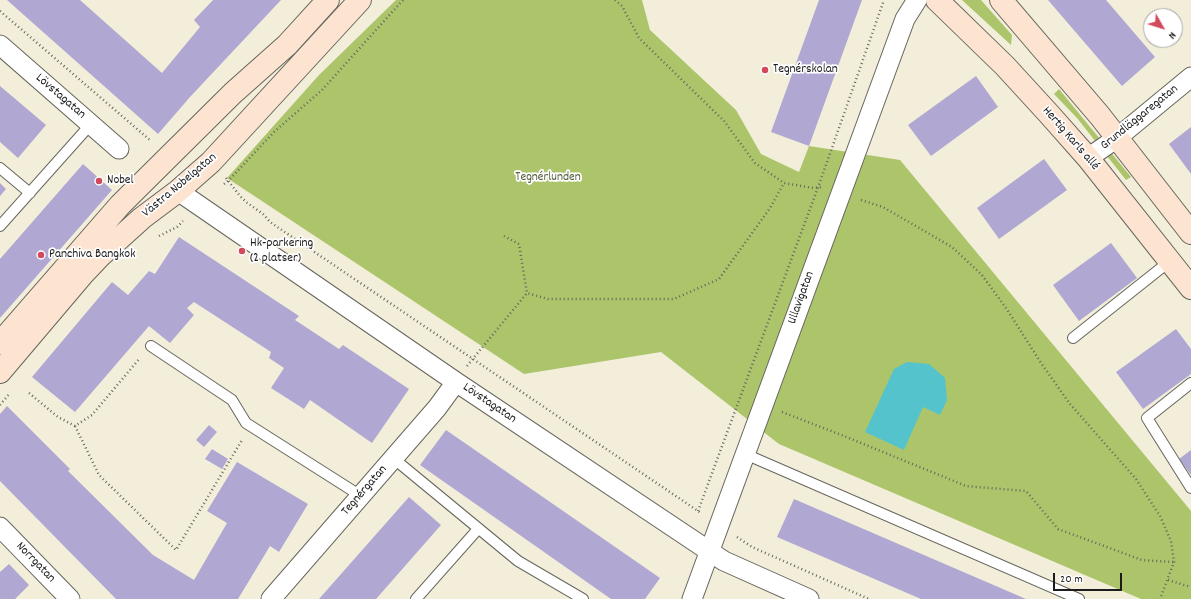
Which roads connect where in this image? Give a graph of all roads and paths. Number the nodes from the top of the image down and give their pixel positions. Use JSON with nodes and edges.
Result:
{"nodes":[{"id":1,"x":328,"y":0,"type":"edge"},
{"id":2,"x":360,"y":0,"type":"edge"},
{"id":3,"x":404,"y":0,"type":"edge"},
{"id":4,"x":616,"y":0,"type":"edge"},
{"id":5,"x":884,"y":0,"type":"edge"},
{"id":6,"x":917,"y":0,"type":"edge"},
{"id":7,"x":937,"y":0,"type":"edge"},
{"id":8,"x":1001,"y":0,"type":"edge"},
{"id":9,"x":0,"y":11,"type":"edge"},
{"id":10,"x":0,"y":45,"type":"edge"},
{"id":11,"x":1191,"y":76,"type":"edge"},
{"id":12,"x":91,"y":124,"type":"junction"},
{"id":13,"x":1117,"y":138,"type":"junction"},
{"id":14,"x":155,"y":144,"type":"dead end"},
{"id":15,"x":119,"y":149,"type":"dead end"},
{"id":16,"x":1088,"y":158,"type":"junction"},
{"id":17,"x":0,"y":168,"type":"edge"},
{"id":18,"x":224,"y":176,"type":"dead end"},
{"id":19,"x":229,"y":180,"type":"junction"},
{"id":20,"x":784,"y":183,"type":"junction"},
{"id":21,"x":818,"y":187,"type":"junction"},
{"id":22,"x":178,"y":191,"type":"junction"},
{"id":23,"x":30,"y":193,"type":"junction"},
{"id":24,"x":841,"y":193,"type":"junction"},
{"id":25,"x":199,"y":206,"type":"junction"},
{"id":26,"x":0,"y":226,"type":"edge"},
{"id":27,"x":1191,"y":233,"type":"edge"},
{"id":28,"x":504,"y":236,"type":"dead end"},
{"id":29,"x":156,"y":237,"type":"dead end"},
{"id":30,"x":1170,"y":261,"type":"junction"},
{"id":31,"x":1191,"y":288,"type":"edge"},
{"id":32,"x":527,"y":293,"type":"junction"},
{"id":33,"x":1073,"y":338,"type":"dead end"},
{"id":34,"x":0,"y":343,"type":"edge"},
{"id":35,"x":151,"y":346,"type":"joint"},
{"id":36,"x":472,"y":359,"type":"junction"},
{"id":37,"x":0,"y":372,"type":"edge"},
{"id":38,"x":456,"y":382,"type":"junction"},
{"id":39,"x":1191,"y":383,"type":"edge"},
{"id":40,"x":10,"y":393,"type":"dead end"},
{"id":41,"x":29,"y":393,"type":"dead end"},
{"id":42,"x":0,"y":405,"type":"edge"},
{"id":43,"x":763,"y":405,"type":"junction"},
{"id":44,"x":75,"y":426,"type":"junction"},
{"id":45,"x":251,"y":426,"type":"junction"},
{"id":46,"x":745,"y":454,"type":"junction"},
{"id":47,"x":393,"y":458,"type":"junction"},
{"id":48,"x":1191,"y":488,"type":"edge"},
{"id":49,"x":361,"y":496,"type":"junction"},
{"id":50,"x":698,"y":511,"type":"junction"},
{"id":51,"x":719,"y":525,"type":"junction"},
{"id":52,"x":0,"y":527,"type":"edge"},
{"id":53,"x":478,"y":529,"type":"junction"},
{"id":54,"x":709,"y":552,"type":"junction"},
{"id":55,"x":1174,"y":562,"type":"junction"},
{"id":56,"x":1168,"y":580,"type":"junction"},
{"id":57,"x":1191,"y":587,"type":"edge"},
{"id":58,"x":70,"y":599,"type":"edge"},
{"id":59,"x":272,"y":599,"type":"edge"},
{"id":60,"x":416,"y":599,"type":"edge"},
{"id":61,"x":583,"y":599,"type":"edge"},
{"id":62,"x":692,"y":599,"type":"edge"},
{"id":63,"x":809,"y":599,"type":"edge"},
{"id":64,"x":869,"y":599,"type":"edge"},
{"id":65,"x":1079,"y":599,"type":"edge"},
{"id":66,"x":1160,"y":599,"type":"edge"}],
"edges":[{"from":1,"to":34,"type":"main road","name":"Västra Nobelgatan"},
{"from":2,"to":22,"type":"main road","name":"Västra Nobelgatan"},
{"from":3,"to":19,"type":"path"},
{"from":4,"to":20,"type":"path"},
{"from":5,"to":21,"type":"path"},
{"from":6,"to":24,"type":"street","name":"Ullavigatan"},
{"from":7,"to":16,"type":"main road","name":"Hertig Karls allé"},
{"from":8,"to":13,"type":"main road"},
{"from":9,"to":14,"type":"path"},
{"from":10,"to":12,"type":"street","name":"Lövstagatan"},
{"from":11,"to":13,"type":"street","name":"Grundläggaregatan"},
{"from":12,"to":15,"type":"street","name":"Lövstagatan"},
{"from":12,"to":23,"type":"lane"},
{"from":13,"to":16,"type":"street","name":"Grundläggaregatan"},
{"from":13,"to":27,"type":"main road"},
{"from":16,"to":30,"type":"main road","name":"Hertig Karls allé"},
{"from":17,"to":23,"type":"lane"},
{"from":18,"to":19,"type":"path"},
{"from":19,"to":25,"type":"path"},
{"from":19,"to":36,"type":"path"},
{"from":20,"to":21,"type":"path"},
{"from":20,"to":32,"type":"path"},
{"from":21,"to":24,"type":"path"},
{"from":21,"to":50,"type":"path"},
{"from":22,"to":25,"type":"street","name":"Lövstagatan"},
{"from":22,"to":37,"type":"main road","name":"Västra Nobelgatan"},
{"from":23,"to":26,"type":"lane"},
{"from":24,"to":43,"type":"street","name":"Ullavigatan"},
{"from":24,"to":55,"type":"path"},
{"from":25,"to":29,"type":"path"},
{"from":25,"to":38,"type":"street","name":"Lövstagatan"},
{"from":28,"to":32,"type":"path"},
{"from":30,"to":31,"type":"main road","name":"Hertig Karls allé"},
{"from":30,"to":33,"type":"lane"},
{"from":32,"to":36,"type":"path"},
{"from":35,"to":44,"type":"path"},
{"from":35,"to":45,"type":"lane"},
{"from":36,"to":50,"type":"path"},
{"from":38,"to":47,"type":"street","name":"Tegnérgatan"},
{"from":38,"to":54,"type":"street","name":"Lövstagatan"},
{"from":39,"to":48,"type":"lane"},
{"from":40,"to":42,"type":"path"},
{"from":41,"to":44,"type":"path"},
{"from":43,"to":46,"type":"street","name":"Ullavigatan"},
{"from":43,"to":55,"type":"path"},
{"from":44,"to":45,"type":"path"},
{"from":45,"to":49,"type":"lane"},
{"from":46,"to":51,"type":"street","name":"Ullavigatan"},
{"from":46,"to":65,"type":"lane"},
{"from":47,"to":49,"type":"street","name":"Tegnérgatan"},
{"from":47,"to":53,"type":"lane"},
{"from":49,"to":59,"type":"street","name":"Tegnérgatan"},
{"from":50,"to":51,"type":"path"},
{"from":51,"to":54,"type":"street","name":"Ullavigatan"},
{"from":51,"to":64,"type":"path"},
{"from":52,"to":58,"type":"street","name":"Norrgatan"},
{"from":53,"to":60,"type":"lane"},
{"from":53,"to":61,"type":"lane"},
{"from":54,"to":62,"type":"street","name":"Ullavigatan"},
{"from":54,"to":63,"type":"street","name":"Lövstagatan"},
{"from":55,"to":56,"type":"path"},
{"from":56,"to":57,"type":"path"},
{"from":56,"to":66,"type":"path"}]}
